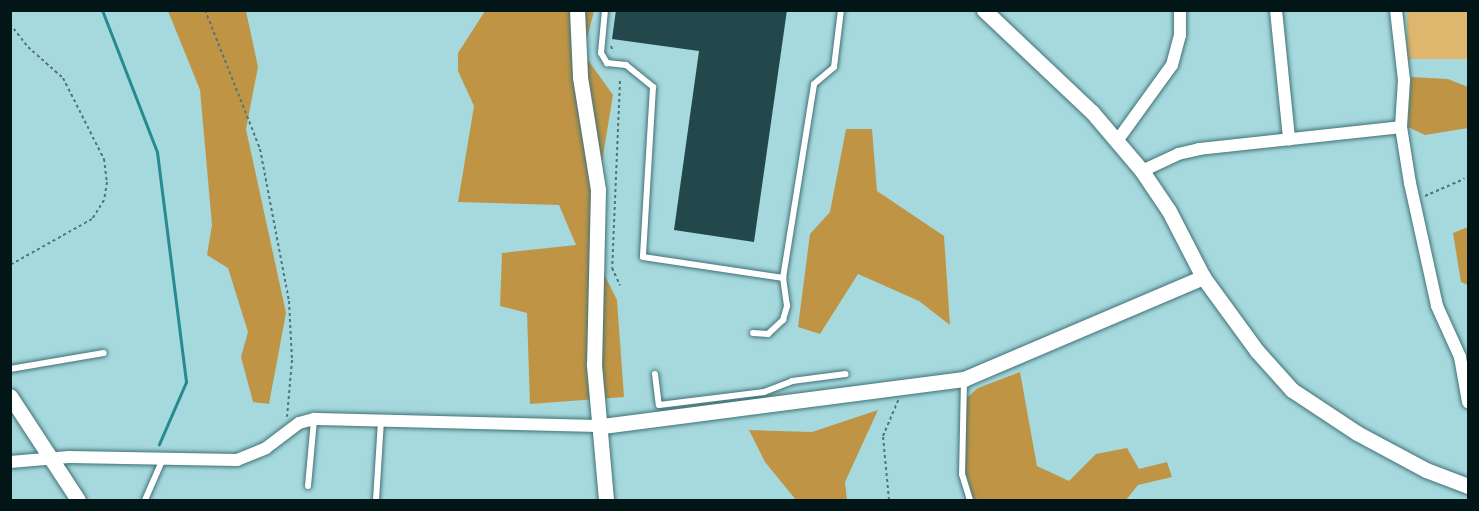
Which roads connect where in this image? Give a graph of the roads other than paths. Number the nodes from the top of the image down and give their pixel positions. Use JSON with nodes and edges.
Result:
{"nodes":[{"id":1,"x":577,"y":10,"type":"edge"},
{"id":2,"x":605,"y":10,"type":"edge"},
{"id":3,"x":841,"y":10,"type":"edge"},
{"id":4,"x":984,"y":10,"type":"edge"},
{"id":5,"x":1180,"y":10,"type":"edge"},
{"id":6,"x":1276,"y":10,"type":"edge"},
{"id":7,"x":1396,"y":10,"type":"edge"},
{"id":8,"x":1401,"y":127,"type":"junction"},
{"id":9,"x":1289,"y":139,"type":"junction"},
{"id":10,"x":1118,"y":141,"type":"junction"},
{"id":11,"x":1142,"y":171,"type":"junction"},
{"id":12,"x":1203,"y":277,"type":"junction"},
{"id":13,"x":783,"y":278,"type":"junction"},
{"id":14,"x":753,"y":333,"type":"dead end"},
{"id":15,"x":104,"y":353,"type":"dead end"},
{"id":16,"x":10,"y":369,"type":"edge"},
{"id":17,"x":655,"y":374,"type":"dead end"},
{"id":18,"x":846,"y":374,"type":"dead end"},
{"id":19,"x":964,"y":379,"type":"junction"},
{"id":20,"x":10,"y":396,"type":"edge"},
{"id":21,"x":1468,"y":402,"type":"edge"},
{"id":22,"x":314,"y":419,"type":"junction"},
{"id":23,"x":381,"y":420,"type":"junction"},
{"id":24,"x":602,"y":426,"type":"junction"},
{"id":25,"x":50,"y":459,"type":"junction"},
{"id":26,"x":162,"y":461,"type":"junction"},
{"id":27,"x":10,"y":462,"type":"edge"},
{"id":28,"x":308,"y":486,"type":"dead end"},
{"id":29,"x":1468,"y":486,"type":"edge"},
{"id":30,"x":78,"y":501,"type":"edge"},
{"id":31,"x":145,"y":501,"type":"edge"},
{"id":32,"x":376,"y":501,"type":"edge"},
{"id":33,"x":606,"y":501,"type":"edge"},
{"id":34,"x":970,"y":501,"type":"edge"}],
"edges":[{"from":1,"to":24,"type":"street"},
{"from":2,"to":13,"type":"lane"},
{"from":3,"to":13,"type":"lane"},
{"from":4,"to":10,"type":"street"},
{"from":5,"to":10,"type":"street"},
{"from":6,"to":9,"type":"street"},
{"from":7,"to":8,"type":"street"},
{"from":8,"to":9,"type":"street"},
{"from":8,"to":21,"type":"street"},
{"from":9,"to":11,"type":"street"},
{"from":10,"to":11,"type":"street"},
{"from":11,"to":12,"type":"street"},
{"from":12,"to":19,"type":"street"},
{"from":12,"to":29,"type":"street"},
{"from":13,"to":14,"type":"lane"},
{"from":15,"to":16,"type":"lane"},
{"from":17,"to":18,"type":"lane"},
{"from":19,"to":24,"type":"street"},
{"from":19,"to":34,"type":"lane"},
{"from":20,"to":25,"type":"street"},
{"from":22,"to":23,"type":"street"},
{"from":22,"to":26,"type":"street"},
{"from":22,"to":28,"type":"lane"},
{"from":23,"to":24,"type":"street"},
{"from":23,"to":32,"type":"lane"},
{"from":24,"to":33,"type":"street"},
{"from":25,"to":26,"type":"street"},
{"from":25,"to":27,"type":"street"},
{"from":25,"to":30,"type":"street"},
{"from":26,"to":31,"type":"lane"}]}
